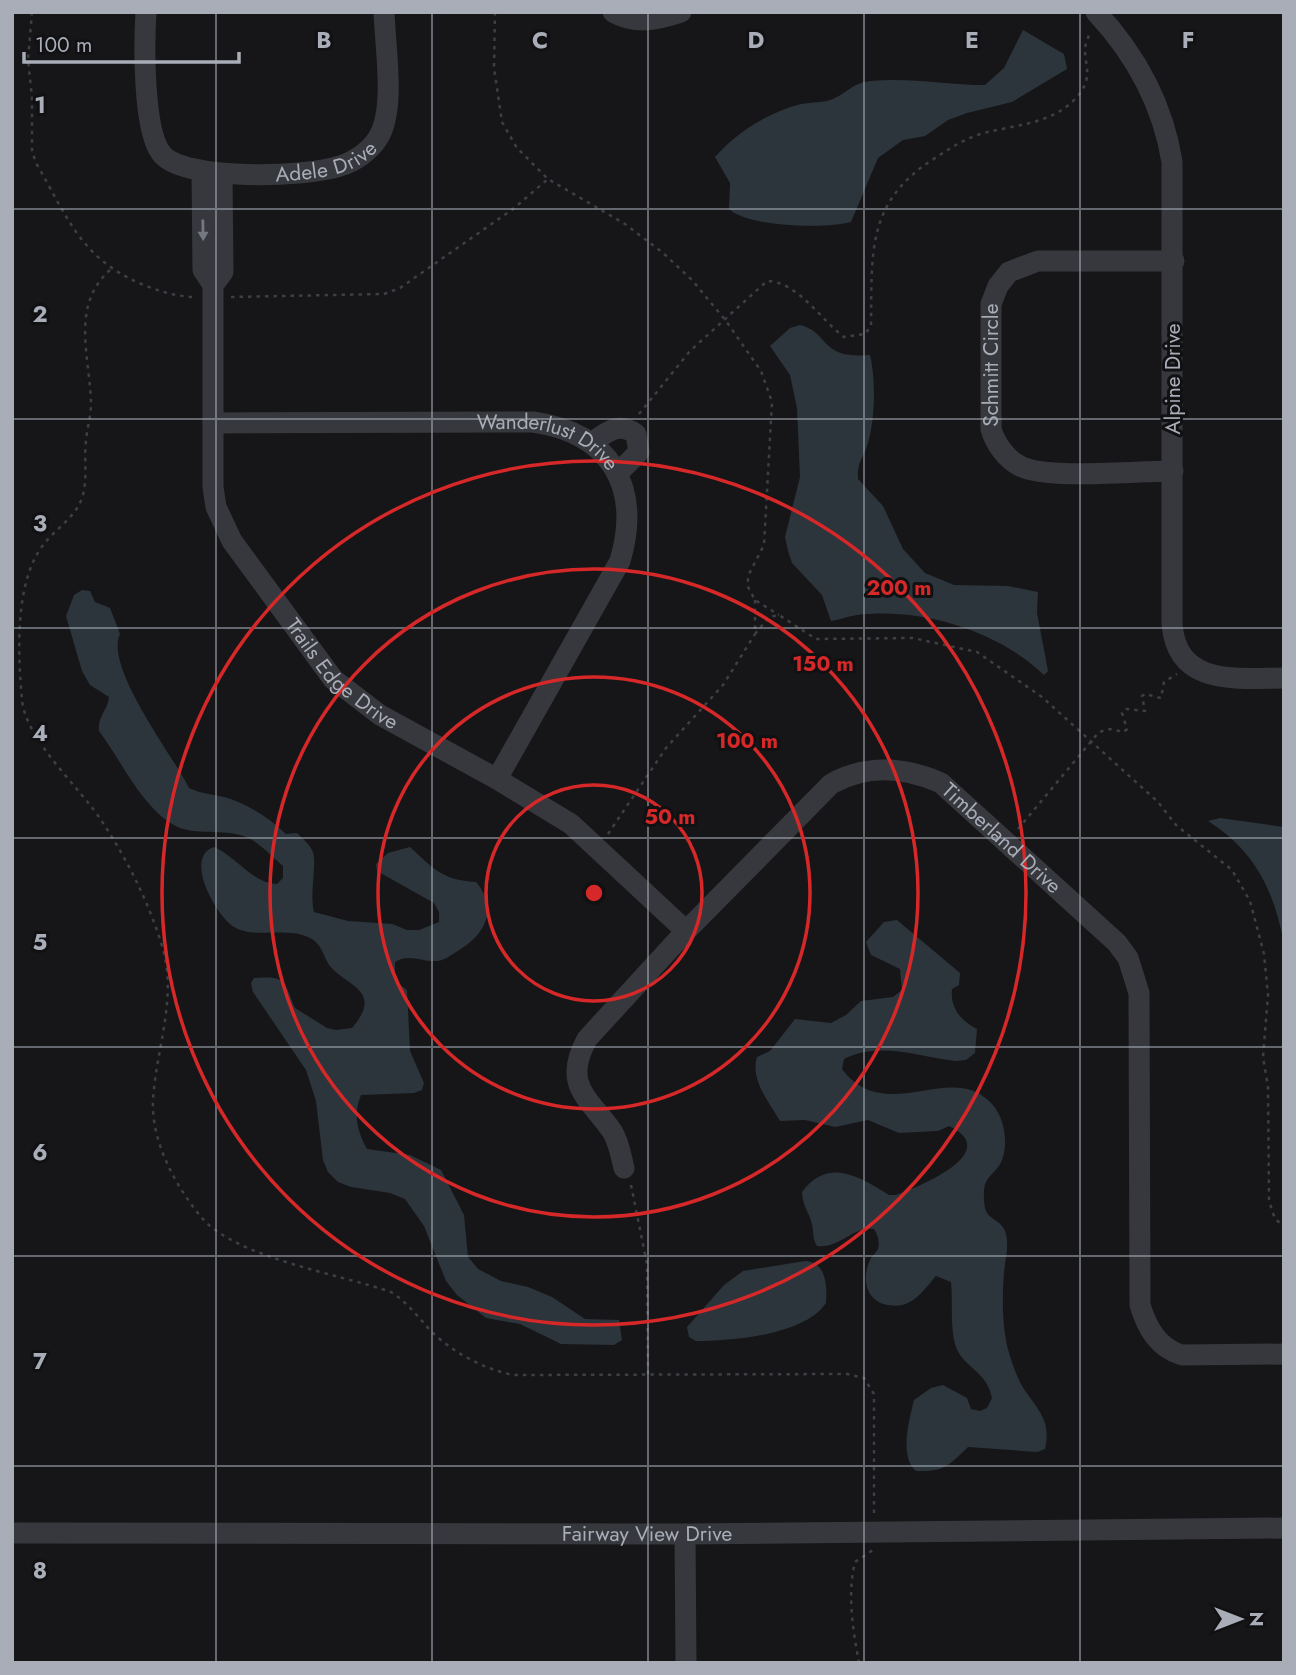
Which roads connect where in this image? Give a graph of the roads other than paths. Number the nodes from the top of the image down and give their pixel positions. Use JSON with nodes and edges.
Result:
{"nodes":[{"id":1,"x":146,"y":12,"type":"edge"},
{"id":2,"x":384,"y":12,"type":"edge"},
{"id":3,"x":613,"y":12,"type":"edge"},
{"id":4,"x":681,"y":12,"type":"edge"},
{"id":5,"x":1095,"y":20,"type":"edge"},
{"id":6,"x":212,"y":173,"type":"junction"},
{"id":7,"x":1174,"y":261,"type":"junction"},
{"id":8,"x":212,"y":423,"type":"junction"},
{"id":9,"x":593,"y":442,"type":"junction"},
{"id":10,"x":1173,"y":471,"type":"junction"},
{"id":11,"x":618,"y":473,"type":"junction"},
{"id":12,"x":1284,"y":678,"type":"edge"},
{"id":13,"x":498,"y":779,"type":"junction"},
{"id":14,"x":686,"y":931,"type":"junction"},
{"id":15,"x":624,"y":1168,"type":"road end"},
{"id":16,"x":1284,"y":1354,"type":"edge"},
{"id":17,"x":1284,"y":1528,"type":"edge"},
{"id":18,"x":12,"y":1533,"type":"edge"},
{"id":19,"x":685,"y":1534,"type":"junction"},
{"id":20,"x":686,"y":1663,"type":"edge"}],
"edges":[{"from":1,"to":6,"type":"street"},
{"from":2,"to":6,"type":"street","name":"Adele Drive"},
{"from":3,"to":4,"type":"street"},
{"from":5,"to":7,"type":"street","name":"Alpine Drive"},
{"from":6,"to":8,"type":"street","name":"Trails Edge Drive"},
{"from":7,"to":10,"type":"street","name":"Alpine Drive"},
{"from":7,"to":10,"type":"street","name":"Schmitt Circle"},
{"from":8,"to":9,"type":"street","name":"Wanderlust Drive"},
{"from":8,"to":13,"type":"street","name":"Trails Edge Drive"},
{"from":9,"to":11,"type":"street","name":"Wanderlust Drive"},
{"from":9,"to":11,"type":"street"},
{"from":10,"to":12,"type":"street","name":"Alpine Drive"},
{"from":11,"to":13,"type":"street","name":"Wanderlust Drive"},
{"from":13,"to":14,"type":"street","name":"Trails Edge Drive"},
{"from":14,"to":15,"type":"street","name":"Timberland Drive"},
{"from":14,"to":16,"type":"street","name":"Timberland Drive"},
{"from":17,"to":19,"type":"street","name":"Fairway View Drive"},
{"from":18,"to":19,"type":"street","name":"Fairway View Drive"},
{"from":19,"to":20,"type":"street"}]}
